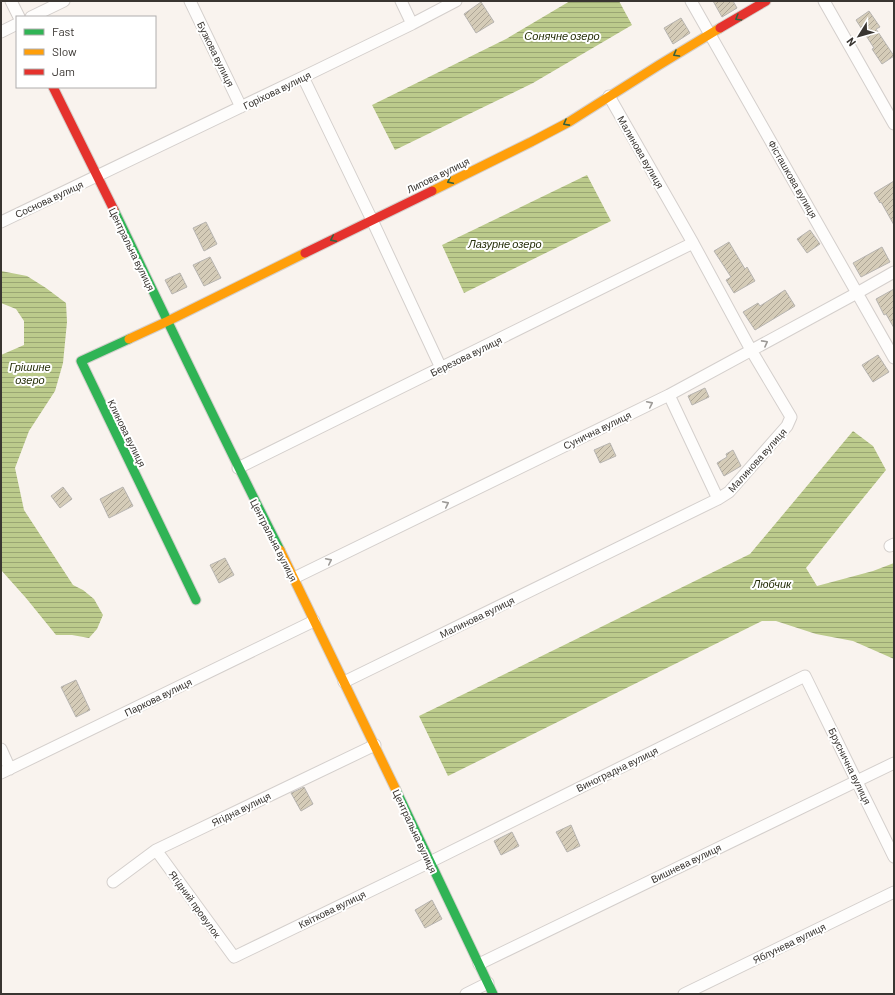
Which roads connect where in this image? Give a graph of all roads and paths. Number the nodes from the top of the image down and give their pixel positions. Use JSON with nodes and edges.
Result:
{"nodes":[{"id":1,"x":11,"y":1,"type":"edge"},
{"id":2,"x":64,"y":1,"type":"edge"},
{"id":3,"x":190,"y":1,"type":"edge"},
{"id":4,"x":401,"y":1,"type":"edge"},
{"id":5,"x":456,"y":1,"type":"edge"},
{"id":6,"x":691,"y":1,"type":"edge"},
{"id":7,"x":766,"y":1,"type":"edge"},
{"id":8,"x":824,"y":1,"type":"edge"},
{"id":9,"x":18,"y":16,"type":"edge"},
{"id":10,"x":33,"y":16,"type":"edge"},
{"id":11,"x":16,"y":24,"type":"edge"},
{"id":12,"x":412,"y":24,"type":"junction"},
{"id":13,"x":1,"y":32,"type":"edge"},
{"id":14,"x":710,"y":35,"type":"junction"},
{"id":15,"x":303,"y":77,"type":"junction"},
{"id":16,"x":53,"y":88,"type":"edge"},
{"id":17,"x":609,"y":96,"type":"junction"},
{"id":18,"x":241,"y":107,"type":"junction"},
{"id":19,"x":894,"y":124,"type":"edge"},
{"id":20,"x":97,"y":176,"type":"junction"},
{"id":21,"x":372,"y":220,"type":"junction"},
{"id":22,"x":1,"y":222,"type":"edge"},
{"id":23,"x":693,"y":243,"type":"junction"},
{"id":24,"x":894,"y":272,"type":"edge"},
{"id":25,"x":857,"y":293,"type":"junction"},
{"id":26,"x":168,"y":321,"type":"junction"},
{"id":27,"x":751,"y":350,"type":"junction"},
{"id":28,"x":894,"y":358,"type":"edge"},
{"id":29,"x":441,"y":368,"type":"junction"},
{"id":30,"x":669,"y":395,"type":"junction"},
{"id":31,"x":238,"y":468,"type":"junction"},
{"id":32,"x":718,"y":499,"type":"junction"},
{"id":33,"x":294,"y":578,"type":"junction"},
{"id":34,"x":196,"y":600,"type":"dead end"},
{"id":35,"x":314,"y":621,"type":"junction"},
{"id":36,"x":805,"y":676,"type":"joint"},
{"id":37,"x":344,"y":682,"type":"junction"},
{"id":38,"x":375,"y":745,"type":"junction"},
{"id":39,"x":1,"y":750,"type":"edge"},
{"id":40,"x":894,"y":763,"type":"edge"},
{"id":41,"x":6,"y":771,"type":"edge"},
{"id":42,"x":857,"y":780,"type":"junction"},
{"id":43,"x":156,"y":850,"type":"junction"},
{"id":44,"x":894,"y":857,"type":"edge"},
{"id":45,"x":430,"y":862,"type":"junction"},
{"id":46,"x":113,"y":882,"type":"dead end"},
{"id":47,"x":894,"y":892,"type":"edge"},
{"id":48,"x":234,"y":957,"type":"joint"},
{"id":49,"x":479,"y":964,"type":"junction"},
{"id":50,"x":488,"y":983,"type":"junction"},
{"id":51,"x":466,"y":994,"type":"edge"},
{"id":52,"x":493,"y":994,"type":"edge"},
{"id":53,"x":684,"y":994,"type":"edge"}],
"edges":[{"from":1,"to":9,"type":"street"},
{"from":2,"to":10,"type":"street"},
{"from":3,"to":18,"type":"street","name":"Бузкова вулиця"},
{"from":4,"to":12,"type":"street"},
{"from":5,"to":12,"type":"street","name":"Горіхова вулиця"},
{"from":6,"to":14,"type":"street","name":"Фісташкова вулиця"},
{"from":7,"to":14,"type":"street","name":"Липова вулиця","one_way":true},
{"from":8,"to":19,"type":"street"},
{"from":11,"to":13,"type":"street"},
{"from":12,"to":15,"type":"street","name":"Горіхова вулиця"},
{"from":14,"to":17,"type":"street","name":"Липова вулиця","one_way":true},
{"from":14,"to":25,"type":"street","name":"Фісташкова вулиця"},
{"from":15,"to":18,"type":"street","name":"Горіхова вулиця"},
{"from":15,"to":21,"type":"street"},
{"from":16,"to":20,"type":"street","name":"Центральна вулиця"},
{"from":17,"to":21,"type":"street","name":"Липова вулиця","one_way":true},
{"from":17,"to":23,"type":"street","name":"Малинова вулиця"},
{"from":18,"to":20,"type":"street","name":"Горіхова вулиця"},
{"from":20,"to":22,"type":"street","name":"Соснова вулиця"},
{"from":20,"to":26,"type":"street","name":"Центральна вулиця"},
{"from":21,"to":26,"type":"street","name":"Липова вулиця","one_way":true},
{"from":21,"to":29,"type":"street"},
{"from":23,"to":27,"type":"street","name":"Малинова вулиця"},
{"from":23,"to":29,"type":"street","name":"Березова вулиця"},
{"from":24,"to":25,"type":"street","name":"Сунична вулиця"},
{"from":27,"to":25,"type":"street","name":"Сунична вулиця","one_way":true},
{"from":25,"to":28,"type":"street","name":"Фісташкова вулиця"},
{"from":26,"to":31,"type":"street","name":"Центральна вулиця"},
{"from":26,"to":34,"type":"street","name":"Клинова вулиця"},
{"from":27,"to":30,"type":"street","name":"Сунична вулиця"},
{"from":27,"to":32,"type":"street","name":"Малинова вулиця"},
{"from":29,"to":31,"type":"street","name":"Березова вулиця"},
{"from":30,"to":32,"type":"street"},
{"from":33,"to":30,"type":"street","name":"Сунична вулиця","one_way":true},
{"from":31,"to":33,"type":"street","name":"Центральна вулиця"},
{"from":32,"to":37,"type":"street","name":"Малинова вулиця"},
{"from":33,"to":35,"type":"street","name":"Центральна вулиця"},
{"from":35,"to":37,"type":"street","name":"Центральна вулиця"},
{"from":35,"to":41,"type":"street","name":"Паркова вулиця"},
{"from":36,"to":42,"type":"street","name":"Бруснична вулиця"},
{"from":36,"to":45,"type":"street","name":"Виноградна вулиця"},
{"from":37,"to":38,"type":"street","name":"Центральна вулиця"},
{"from":38,"to":43,"type":"street","name":"Ягідна вулиця"},
{"from":38,"to":45,"type":"street","name":"Центральна вулиця"},
{"from":39,"to":41,"type":"street"},
{"from":40,"to":42,"type":"street","name":"Вишнева вулиця"},
{"from":42,"to":44,"type":"street","name":"Бруснична вулиця"},
{"from":42,"to":49,"type":"street","name":"Вишнева вулиця"},
{"from":43,"to":46,"type":"street","name":"Ягідна вулиця"},
{"from":43,"to":48,"type":"street","name":"Ягідний провулок"},
{"from":45,"to":48,"type":"street","name":"Квіткова вулиця"},
{"from":45,"to":49,"type":"street","name":"Центральна вулиця"},
{"from":47,"to":53,"type":"street","name":"Яблунева вулиця"},
{"from":49,"to":50,"type":"street","name":"Центральна вулиця"},
{"from":50,"to":51,"type":"street"},
{"from":50,"to":52,"type":"street","name":"Центральна вулиця"}]}
